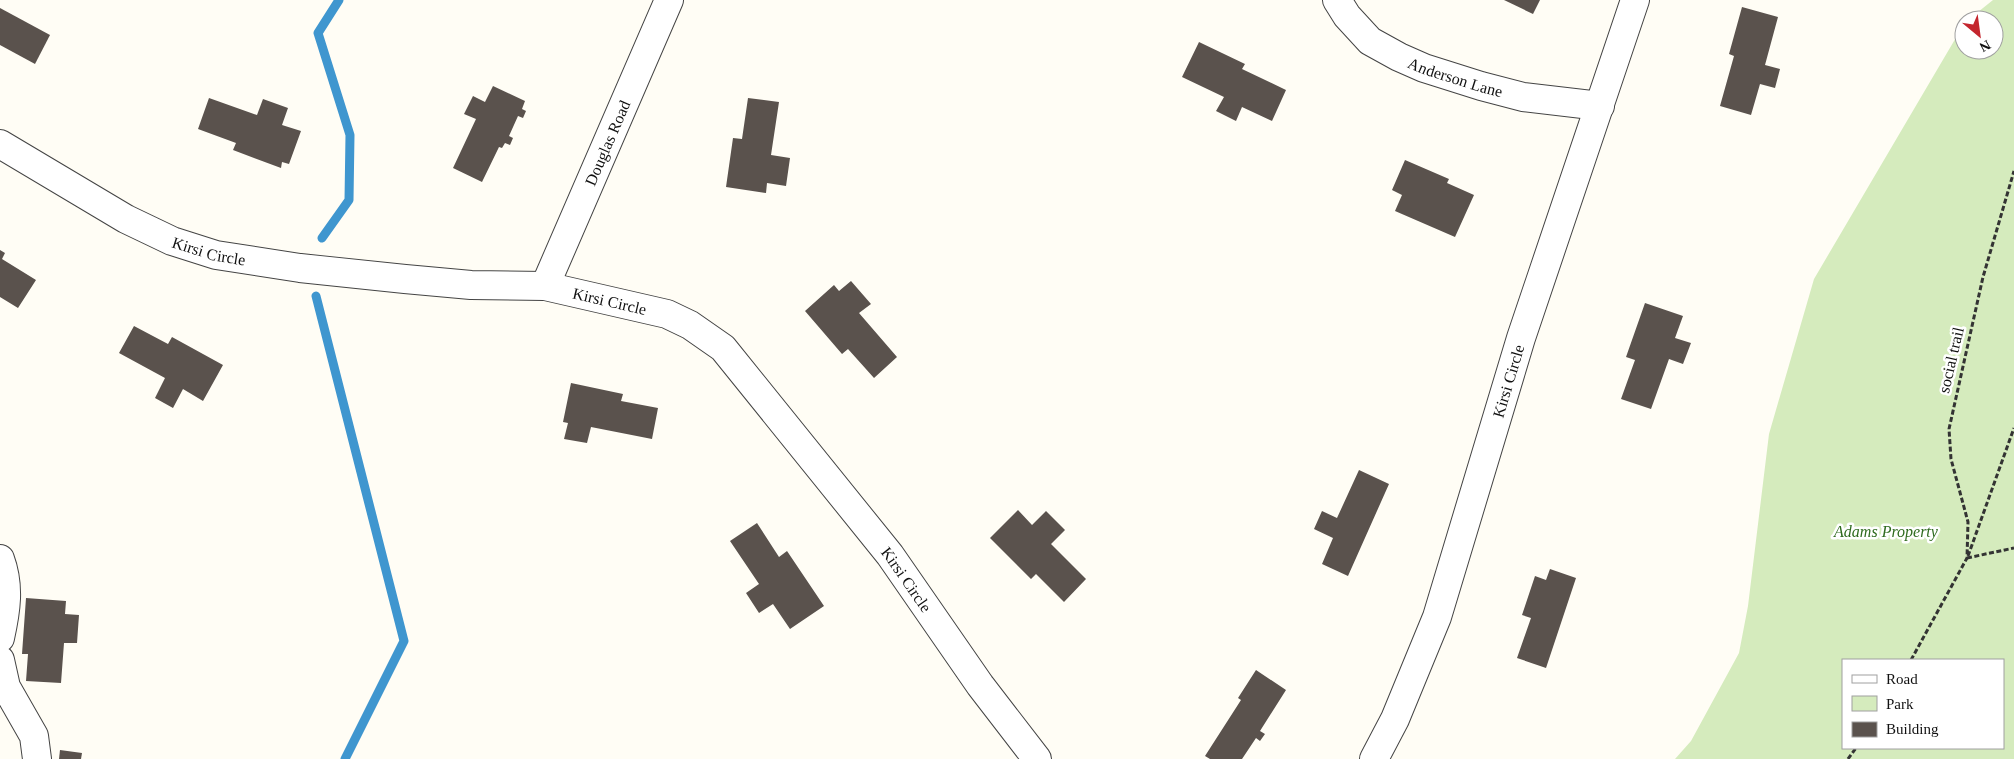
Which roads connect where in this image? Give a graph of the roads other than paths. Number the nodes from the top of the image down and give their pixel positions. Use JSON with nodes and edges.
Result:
{"nodes":[{"id":1,"x":669,"y":0,"type":"edge"},
{"id":2,"x":1337,"y":0,"type":"edge"},
{"id":3,"x":1635,"y":0,"type":"edge"},
{"id":4,"x":1600,"y":106,"type":"junction"},
{"id":5,"x":0,"y":144,"type":"edge"},
{"id":6,"x":545,"y":286,"type":"junction"},
{"id":7,"x":0,"y":559,"type":"edge"},
{"id":8,"x":0,"y":638,"type":"edge"},
{"id":9,"x":0,"y":660,"type":"edge"},
{"id":10,"x":37,"y":759,"type":"edge"},
{"id":11,"x":1037,"y":759,"type":"edge"},
{"id":12,"x":1374,"y":759,"type":"edge"}],
"edges":[{"from":1,"to":6,"type":"street","name":"Douglas Road"},
{"from":2,"to":4,"type":"street","name":"Anderson Lane"},
{"from":3,"to":4,"type":"street","name":"Kirsi Circle"},
{"from":4,"to":12,"type":"street","name":"Kirsi Circle"},
{"from":5,"to":6,"type":"street","name":"Kirsi Circle"},
{"from":6,"to":11,"type":"street","name":"Kirsi Circle"},
{"from":7,"to":8,"type":"street"},
{"from":9,"to":10,"type":"street"}]}
